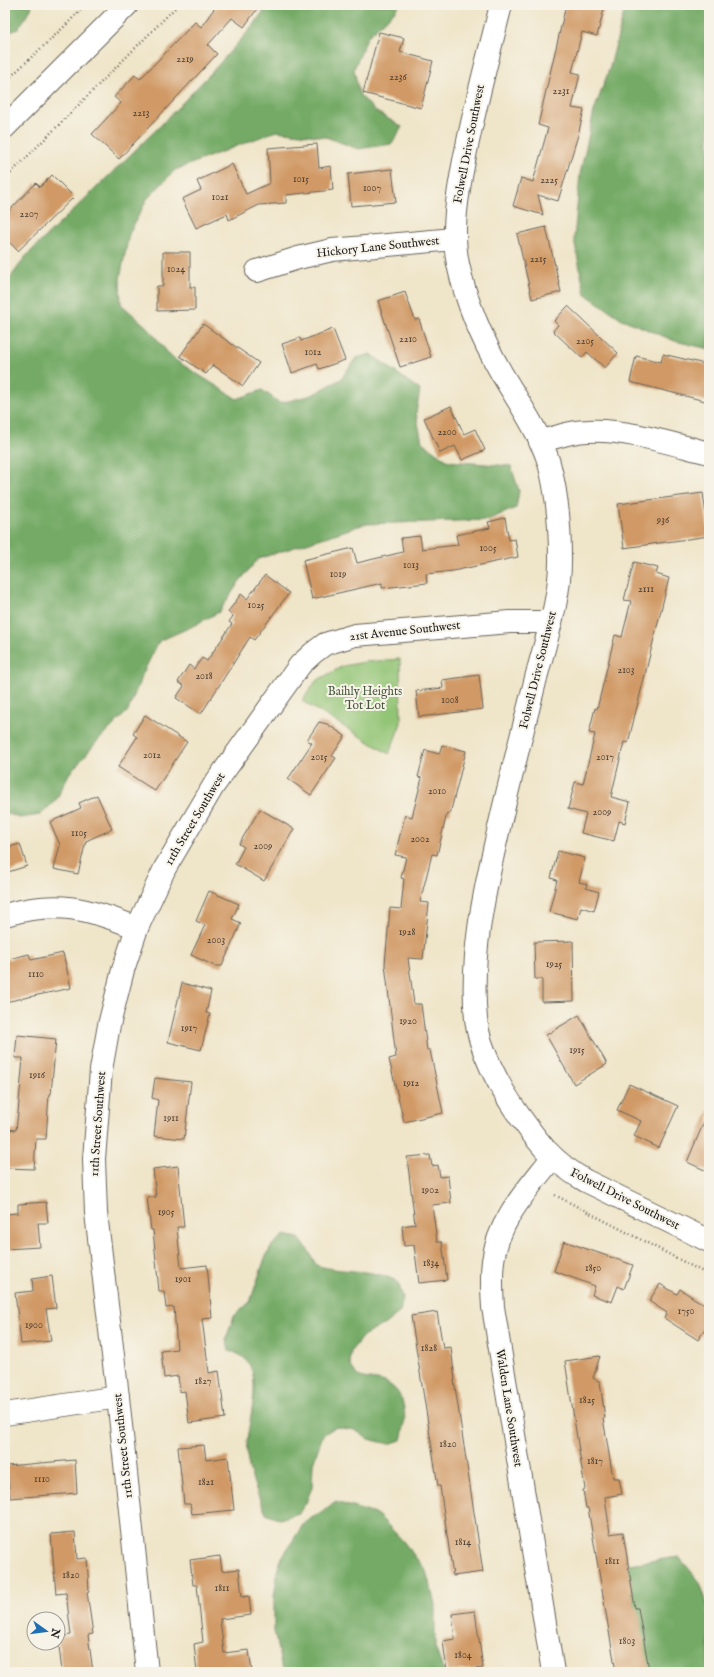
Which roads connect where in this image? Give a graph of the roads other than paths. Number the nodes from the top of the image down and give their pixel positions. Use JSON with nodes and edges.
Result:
{"nodes":[{"id":1,"x":127,"y":5,"type":"edge"},
{"id":2,"x":501,"y":5,"type":"edge"},
{"id":3,"x":5,"y":127,"type":"edge"},
{"id":4,"x":454,"y":238,"type":"junction"},
{"id":5,"x":257,"y":271,"type":"dead end"},
{"id":6,"x":540,"y":442,"type":"junction"},
{"id":7,"x":709,"y":453,"type":"edge"},
{"id":8,"x":551,"y":622,"type":"junction"},
{"id":9,"x":281,"y":690,"type":"joint"},
{"id":10,"x":5,"y":915,"type":"edge"},
{"id":11,"x":137,"y":928,"type":"junction"},
{"id":12,"x":552,"y":1158,"type":"junction"},
{"id":13,"x":709,"y":1241,"type":"edge"},
{"id":14,"x":118,"y":1397,"type":"junction"},
{"id":15,"x":5,"y":1414,"type":"edge"},
{"id":16,"x":147,"y":1672,"type":"edge"},
{"id":17,"x":553,"y":1672,"type":"edge"}],
"edges":[{"from":1,"to":3,"type":"street"},
{"from":2,"to":4,"type":"street","name":"Folwell Drive Southwest"},
{"from":4,"to":5,"type":"street","name":"Hickory Lane Southwest"},
{"from":4,"to":6,"type":"street","name":"Folwell Drive Southwest"},
{"from":6,"to":7,"type":"street"},
{"from":6,"to":8,"type":"street","name":"Folwell Drive Southwest"},
{"from":8,"to":9,"type":"street","name":"21st Avenue Southwest"},
{"from":8,"to":12,"type":"street","name":"Folwell Drive Southwest"},
{"from":9,"to":11,"type":"street","name":"11th Street Southwest"},
{"from":10,"to":11,"type":"street"},
{"from":11,"to":14,"type":"street","name":"11th Street Southwest"},
{"from":12,"to":13,"type":"street","name":"Folwell Drive Southwest"},
{"from":12,"to":17,"type":"street","name":"Walden Lane Southwest"},
{"from":14,"to":15,"type":"street"},
{"from":14,"to":16,"type":"street","name":"11th Street Southwest"}]}
